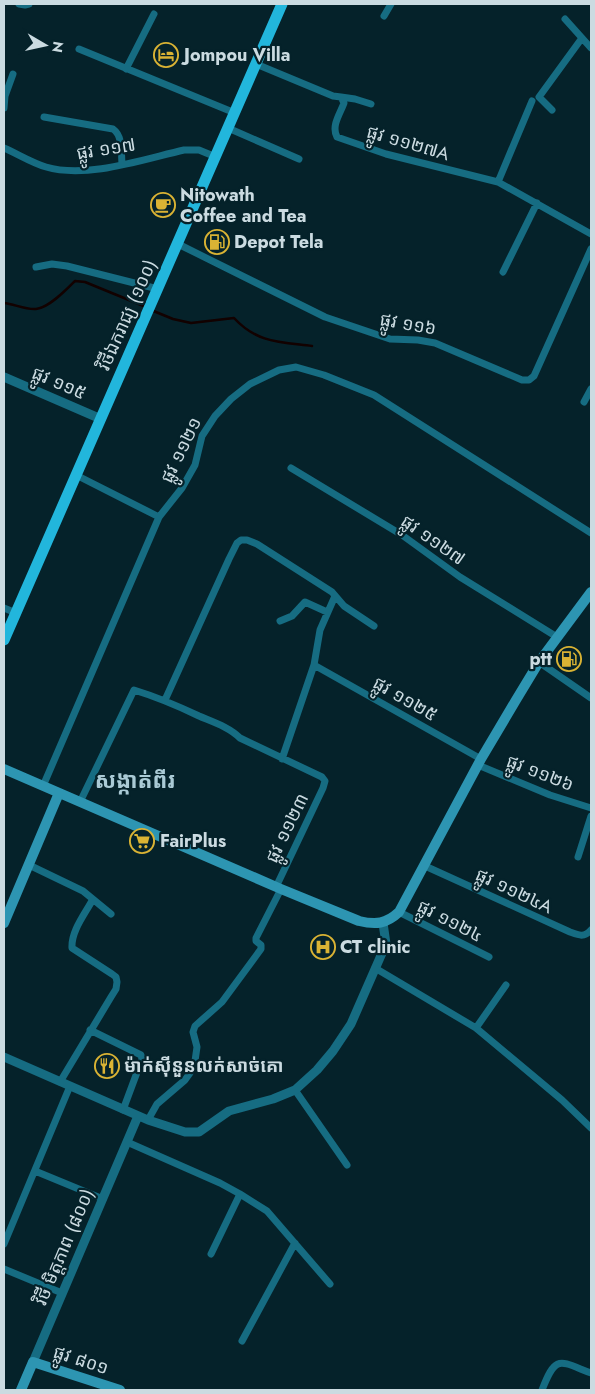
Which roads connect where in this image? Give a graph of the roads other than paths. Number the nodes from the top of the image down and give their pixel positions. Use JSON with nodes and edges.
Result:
{"nodes":[{"id":1,"x":19,"y":4,"type":"edge"},
{"id":2,"x":29,"y":4,"type":"edge"},
{"id":3,"x":282,"y":4,"type":"edge"},
{"id":4,"x":391,"y":4,"type":"edge"},
{"id":5,"x":154,"y":14,"type":"dead end"},
{"id":6,"x":384,"y":16,"type":"dead end"},
{"id":7,"x":565,"y":19,"type":"dead end"},
{"id":8,"x":582,"y":38,"type":"junction"},
{"id":9,"x":591,"y":48,"type":"edge"},
{"id":10,"x":79,"y":49,"type":"dead end"},
{"id":11,"x":256,"y":64,"type":"junction"},
{"id":12,"x":126,"y":68,"type":"junction"},
{"id":13,"x":13,"y":74,"type":"dead end"},
{"id":14,"x":341,"y":97,"type":"junction"},
{"id":15,"x":532,"y":101,"type":"dead end"},
{"id":16,"x":371,"y":104,"type":"dead end"},
{"id":17,"x":4,"y":108,"type":"edge"},
{"id":18,"x":552,"y":110,"type":"dead end"},
{"id":19,"x":235,"y":114,"type":"junction"},
{"id":20,"x":44,"y":117,"type":"dead end"},
{"id":21,"x":228,"y":128,"type":"junction"},
{"id":22,"x":4,"y":148,"type":"edge"},
{"id":23,"x":216,"y":157,"type":"junction"},
{"id":24,"x":300,"y":159,"type":"dead end"},
{"id":25,"x":122,"y":164,"type":"junction"},
{"id":26,"x":498,"y":182,"type":"junction"},
{"id":27,"x":537,"y":203,"type":"junction"},
{"id":28,"x":591,"y":234,"type":"edge"},
{"id":29,"x":178,"y":244,"type":"junction"},
{"id":30,"x":591,"y":249,"type":"edge"},
{"id":31,"x":36,"y":267,"type":"dead end"},
{"id":32,"x":503,"y":272,"type":"dead end"},
{"id":33,"x":156,"y":295,"type":"junction"},
{"id":34,"x":4,"y":377,"type":"edge"},
{"id":35,"x":591,"y":389,"type":"edge"},
{"id":36,"x":584,"y":402,"type":"dead end"},
{"id":37,"x":101,"y":419,"type":"junction"},
{"id":38,"x":291,"y":468,"type":"dead end"},
{"id":39,"x":76,"y":475,"type":"junction"},
{"id":40,"x":159,"y":517,"type":"junction"},
{"id":41,"x":591,"y":533,"type":"edge"},
{"id":42,"x":591,"y":592,"type":"edge"},
{"id":43,"x":335,"y":596,"type":"junction"},
{"id":44,"x":4,"y":608,"type":"edge"},
{"id":45,"x":327,"y":612,"type":"junction"},
{"id":46,"x":16,"y":613,"type":"junction"},
{"id":47,"x":280,"y":621,"type":"dead end"},
{"id":48,"x":374,"y":626,"type":"dead end"},
{"id":49,"x":557,"y":638,"type":"junction"},
{"id":50,"x":4,"y":640,"type":"edge"},
{"id":51,"x":539,"y":662,"type":"junction"},
{"id":52,"x":314,"y":665,"type":"junction"},
{"id":53,"x":591,"y":698,"type":"edge"},
{"id":54,"x":164,"y":700,"type":"junction"},
{"id":55,"x":282,"y":759,"type":"junction"},
{"id":56,"x":480,"y":762,"type":"junction"},
{"id":57,"x":4,"y":769,"type":"edge"},
{"id":58,"x":42,"y":786,"type":"junction"},
{"id":59,"x":60,"y":793,"type":"junction"},
{"id":60,"x":80,"y":802,"type":"junction"},
{"id":61,"x":591,"y":808,"type":"edge"},
{"id":62,"x":591,"y":816,"type":"edge"},
{"id":63,"x":578,"y":857,"type":"dead end"},
{"id":64,"x":29,"y":865,"type":"junction"},
{"id":65,"x":425,"y":866,"type":"junction"},
{"id":66,"x":278,"y":888,"type":"junction"},
{"id":67,"x":93,"y":899,"type":"junction"},
{"id":68,"x":399,"y":912,"type":"junction"},
{"id":69,"x":111,"y":914,"type":"dead end"},
{"id":70,"x":4,"y":923,"type":"edge"},
{"id":71,"x":383,"y":923,"type":"junction"},
{"id":72,"x":591,"y":930,"type":"edge"},
{"id":73,"x":489,"y":957,"type":"dead end"},
{"id":74,"x":375,"y":968,"type":"junction"},
{"id":75,"x":506,"y":985,"type":"dead end"},
{"id":76,"x":476,"y":1028,"type":"junction"},
{"id":77,"x":90,"y":1030,"type":"junction"},
{"id":78,"x":4,"y":1057,"type":"edge"},
{"id":79,"x":60,"y":1082,"type":"junction"},
{"id":80,"x":70,"y":1086,"type":"junction"},
{"id":81,"x":294,"y":1090,"type":"junction"},
{"id":82,"x":123,"y":1110,"type":"junction"},
{"id":83,"x":138,"y":1116,"type":"junction"},
{"id":84,"x":148,"y":1120,"type":"junction"},
{"id":85,"x":591,"y":1128,"type":"edge"},
{"id":86,"x":127,"y":1142,"type":"junction"},
{"id":87,"x":347,"y":1165,"type":"dead end"},
{"id":88,"x":35,"y":1171,"type":"junction"},
{"id":89,"x":240,"y":1194,"type":"junction"},
{"id":90,"x":103,"y":1199,"type":"junction"},
{"id":91,"x":295,"y":1243,"type":"junction"},
{"id":92,"x":4,"y":1244,"type":"edge"},
{"id":93,"x":211,"y":1254,"type":"dead end"},
{"id":94,"x":4,"y":1270,"type":"edge"},
{"id":95,"x":330,"y":1284,"type":"dead end"},
{"id":96,"x":62,"y":1294,"type":"junction"},
{"id":97,"x":242,"y":1341,"type":"dead end"},
{"id":98,"x":33,"y":1362,"type":"junction"},
{"id":99,"x":591,"y":1373,"type":"edge"},
{"id":100,"x":21,"y":1390,"type":"edge"},
{"id":101,"x":120,"y":1390,"type":"edge"},
{"id":102,"x":542,"y":1390,"type":"edge"}],
"edges":[{"from":1,"to":2,"type":"street"},
{"from":3,"to":11,"type":"main road","name":"វិថីឯករាជ្យ (១០០)"},
{"from":4,"to":6,"type":"street"},
{"from":5,"to":12,"type":"street"},
{"from":7,"to":8,"type":"street"},
{"from":8,"to":9,"type":"street"},
{"from":8,"to":18,"type":"street"},
{"from":10,"to":12,"type":"street"},
{"from":11,"to":14,"type":"street"},
{"from":11,"to":19,"type":"main road","name":"វិថីឯករាជ្យ (១០០)"},
{"from":12,"to":19,"type":"street"},
{"from":13,"to":17,"type":"street"},
{"from":14,"to":16,"type":"street"},
{"from":14,"to":26,"type":"street","name":"ផ្លូវ ១១២៧A"},
{"from":15,"to":26,"type":"street"},
{"from":19,"to":21,"type":"main road","name":"វិថីឯករាជ្យ (១០០)"},
{"from":20,"to":25,"type":"street"},
{"from":21,"to":23,"type":"main road","name":"វិថីឯករាជ្យ (១០០)"},
{"from":21,"to":24,"type":"street"},
{"from":22,"to":25,"type":"street","name":"ផ្លូវ ១១៧"},
{"from":23,"to":25,"type":"street","name":"ផ្លូវ ១១៧"},
{"from":23,"to":29,"type":"main road","name":"វិថីឯករាជ្យ (១០០)"},
{"from":26,"to":27,"type":"street","name":"ផ្លូវ ១១២៧A"},
{"from":27,"to":28,"type":"street","name":"ផ្លូវ ១១២៧A"},
{"from":27,"to":32,"type":"street"},
{"from":29,"to":30,"type":"street","name":"ផ្លូវ ១១៦"},
{"from":29,"to":33,"type":"main road","name":"វិថីឯករាជ្យ (១០០)"},
{"from":31,"to":33,"type":"street"},
{"from":33,"to":37,"type":"main road","name":"វិថីឯករាជ្យ (១០០)"},
{"from":34,"to":37,"type":"street","name":"ផ្លូវ ១១៥"},
{"from":35,"to":36,"type":"street"},
{"from":37,"to":39,"type":"main road","name":"វិថីឯករាជ្យ (១០០)"},
{"from":38,"to":49,"type":"street","name":"ផ្លូវ ១១២៧"},
{"from":39,"to":40,"type":"street"},
{"from":39,"to":46,"type":"main road","name":"វិថីឯករាជ្យ (១០០)"},
{"from":40,"to":41,"type":"street","name":"ផ្លូវ ១១២១"},
{"from":40,"to":58,"type":"street","name":"ផ្លូវ ១១២១"},
{"from":42,"to":49,"type":"main road"},
{"from":43,"to":45,"type":"street"},
{"from":43,"to":48,"type":"street"},
{"from":43,"to":54,"type":"street"},
{"from":44,"to":46,"type":"street"},
{"from":45,"to":47,"type":"street"},
{"from":45,"to":52,"type":"street"},
{"from":46,"to":50,"type":"main road","name":"វិថីឯករាជ្យ (១០០)"},
{"from":49,"to":51,"type":"main road"},
{"from":51,"to":53,"type":"street"},
{"from":51,"to":56,"type":"main road"},
{"from":52,"to":55,"type":"street"},
{"from":52,"to":56,"type":"street","name":"ផ្លូវ ១១២៥"},
{"from":54,"to":55,"type":"street"},
{"from":54,"to":60,"type":"street"},
{"from":55,"to":66,"type":"street","name":"ផ្លូវ ១១២៣"},
{"from":56,"to":61,"type":"street","name":"ផ្លូវ ១១២៦"},
{"from":56,"to":65,"type":"main road"},
{"from":57,"to":58,"type":"main road"},
{"from":58,"to":59,"type":"main road"},
{"from":59,"to":60,"type":"main road"},
{"from":59,"to":64,"type":"main road"},
{"from":60,"to":66,"type":"main road"},
{"from":62,"to":63,"type":"street"},
{"from":64,"to":67,"type":"street"},
{"from":64,"to":70,"type":"main road"},
{"from":65,"to":68,"type":"main road"},
{"from":65,"to":72,"type":"street","name":"ផ្លូវ ១១២៤A"},
{"from":66,"to":71,"type":"main road"},
{"from":66,"to":84,"type":"street","name":"ផ្លូវ ១១២៣"},
{"from":67,"to":69,"type":"street"},
{"from":67,"to":77,"type":"street"},
{"from":68,"to":71,"type":"main road"},
{"from":68,"to":73,"type":"street","name":"ផ្លូវ ១១២៤"},
{"from":71,"to":74,"type":"street"},
{"from":74,"to":76,"type":"street"},
{"from":74,"to":81,"type":"street"},
{"from":75,"to":76,"type":"street"},
{"from":76,"to":85,"type":"street"},
{"from":77,"to":79,"type":"street"},
{"from":77,"to":82,"type":"street"},
{"from":78,"to":79,"type":"street"},
{"from":79,"to":80,"type":"street"},
{"from":80,"to":82,"type":"street"},
{"from":80,"to":88,"type":"street"},
{"from":81,"to":84,"type":"street"},
{"from":81,"to":87,"type":"street"},
{"from":82,"to":83,"type":"street"},
{"from":83,"to":84,"type":"street"},
{"from":83,"to":86,"type":"street","name":"វិថី មិត្តភាព (៨០០)"},
{"from":86,"to":89,"type":"street"},
{"from":86,"to":90,"type":"street","name":"វិថី មិត្តភាព (៨០០)"},
{"from":88,"to":90,"type":"street"},
{"from":88,"to":92,"type":"street"},
{"from":89,"to":91,"type":"street"},
{"from":89,"to":93,"type":"street"},
{"from":90,"to":96,"type":"street","name":"វិថី មិត្តភាព (៨០០)"},
{"from":91,"to":95,"type":"street"},
{"from":91,"to":97,"type":"street"},
{"from":94,"to":96,"type":"street"},
{"from":96,"to":98,"type":"street","name":"វិថី មិត្តភាព (៨០០)"},
{"from":98,"to":100,"type":"main road","name":"វិថី មិត្តភាព (៨០០)"},
{"from":98,"to":101,"type":"main road","name":"ផ្លូវ ៨០១"},
{"from":99,"to":102,"type":"street"}]}
